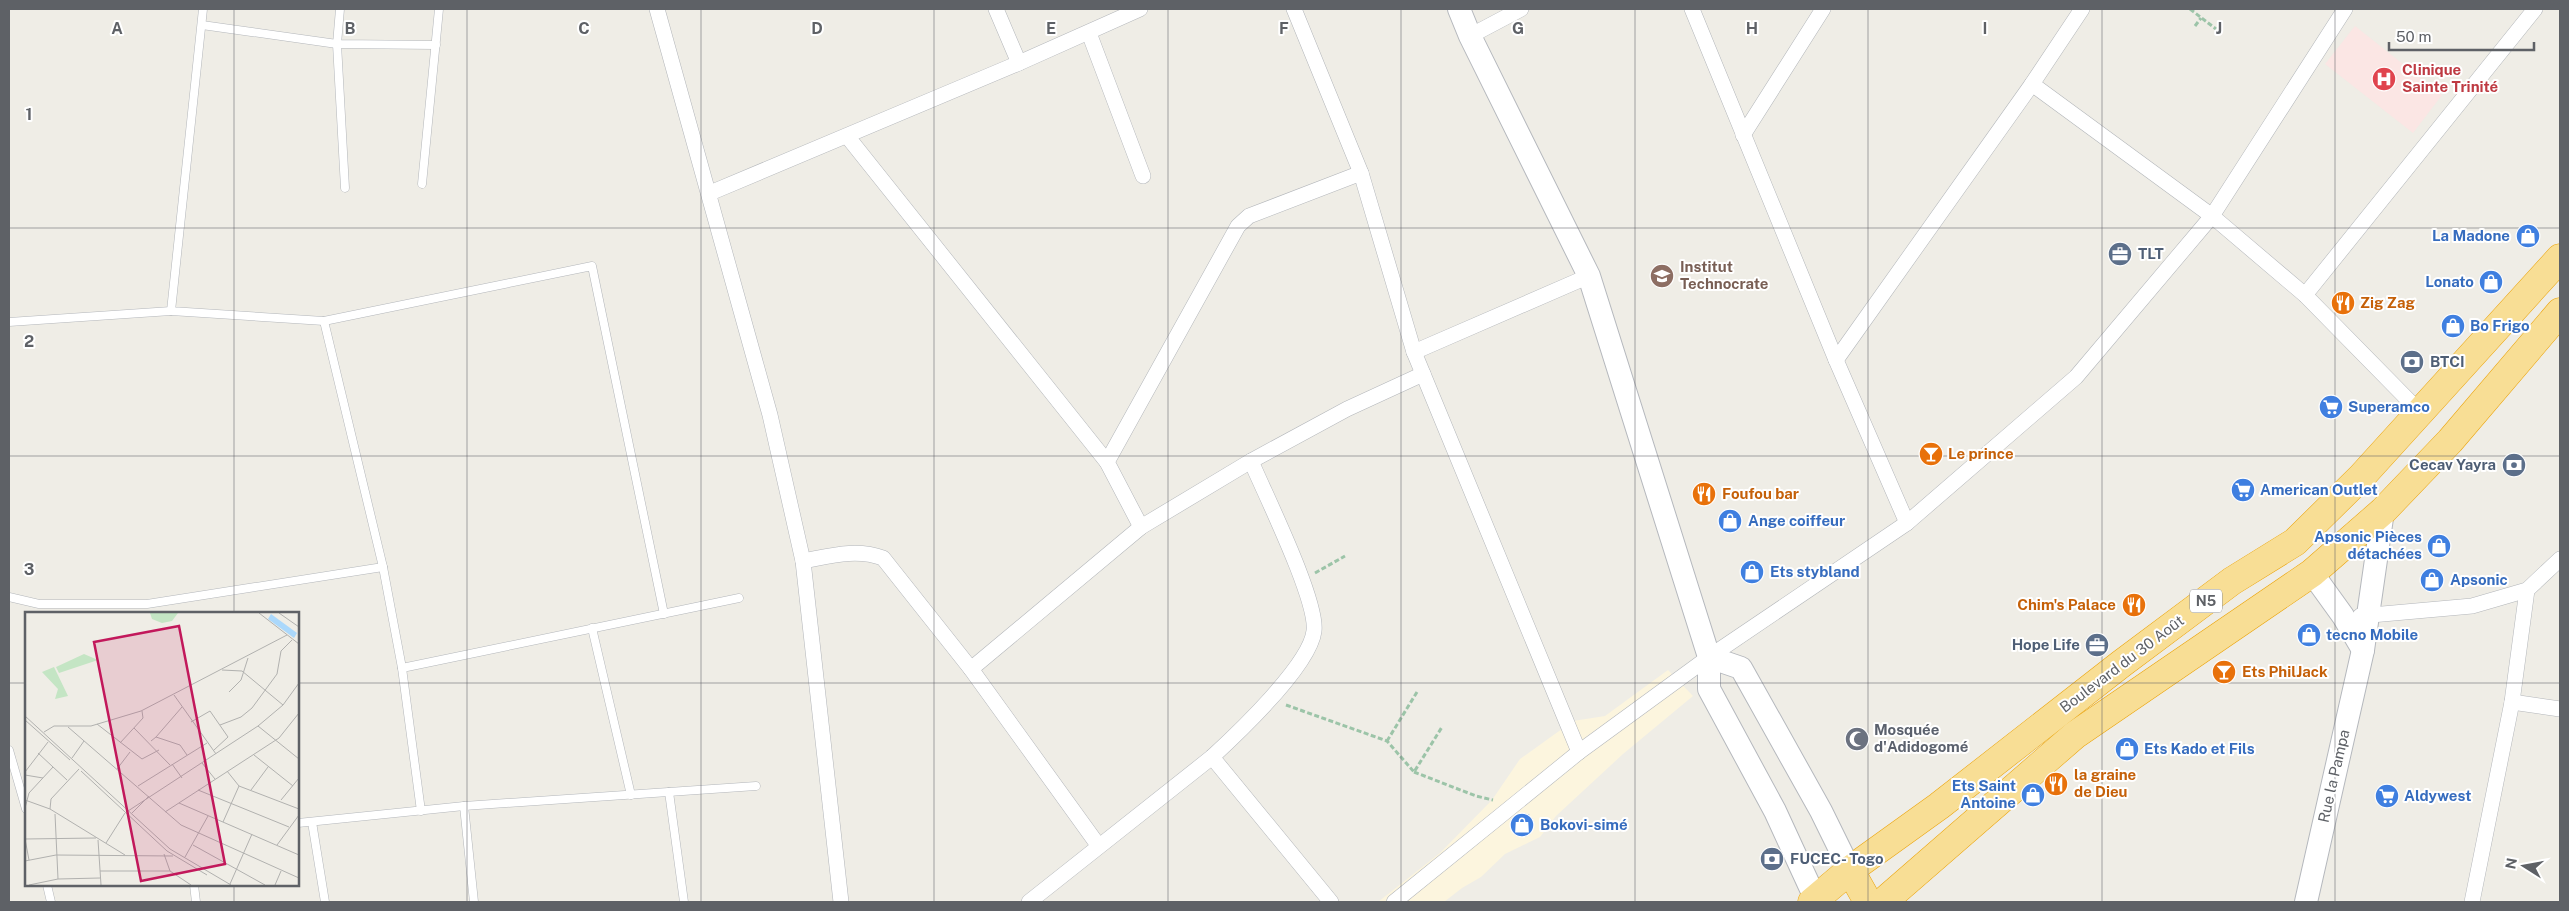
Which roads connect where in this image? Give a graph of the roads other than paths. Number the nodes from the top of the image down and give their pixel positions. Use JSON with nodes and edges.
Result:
{"nodes":[{"id":1,"x":204,"y":9,"type":"edge"},
{"id":2,"x":340,"y":9,"type":"edge"},
{"id":3,"x":439,"y":9,"type":"edge"},
{"id":4,"x":657,"y":9,"type":"edge"},
{"id":5,"x":996,"y":9,"type":"edge"},
{"id":6,"x":1140,"y":9,"type":"edge"},
{"id":7,"x":1294,"y":9,"type":"edge"},
{"id":8,"x":1459,"y":9,"type":"edge"},
{"id":9,"x":1521,"y":9,"type":"edge"},
{"id":10,"x":1692,"y":9,"type":"edge"},
{"id":11,"x":1823,"y":9,"type":"edge"},
{"id":12,"x":2082,"y":9,"type":"edge"},
{"id":13,"x":2345,"y":9,"type":"edge"},
{"id":14,"x":2535,"y":9,"type":"edge"},
{"id":15,"x":202,"y":25,"type":"junction"},
{"id":16,"x":1089,"y":33,"type":"junction"},
{"id":17,"x":1470,"y":36,"type":"junction"},
{"id":18,"x":338,"y":44,"type":"junction"},
{"id":19,"x":436,"y":45,"type":"junction"},
{"id":20,"x":1019,"y":63,"type":"junction"},
{"id":21,"x":2032,"y":84,"type":"junction"},
{"id":22,"x":1743,"y":135,"type":"junction"},
{"id":23,"x":847,"y":136,"type":"junction"},
{"id":24,"x":1362,"y":173,"type":"junction"},
{"id":25,"x":1143,"y":176,"type":"dead end"},
{"id":26,"x":422,"y":184,"type":"dead end"},
{"id":27,"x":345,"y":188,"type":"dead end"},
{"id":28,"x":710,"y":193,"type":"junction"},
{"id":29,"x":2212,"y":216,"type":"junction"},
{"id":30,"x":2560,"y":258,"type":"edge"},
{"id":31,"x":1589,"y":276,"type":"junction"},
{"id":32,"x":2305,"y":295,"type":"junction"},
{"id":33,"x":171,"y":311,"type":"junction"},
{"id":34,"x":2560,"y":312,"type":"edge"},
{"id":35,"x":324,"y":321,"type":"junction"},
{"id":36,"x":9,"y":322,"type":"edge"},
{"id":37,"x":1414,"y":352,"type":"junction"},
{"id":38,"x":1836,"y":360,"type":"junction"},
{"id":39,"x":1423,"y":374,"type":"junction"},
{"id":40,"x":2420,"y":412,"type":"junction"},
{"id":41,"x":1250,"y":460,"type":"junction"},
{"id":42,"x":1107,"y":462,"type":"junction"},
{"id":43,"x":2362,"y":476,"type":"junction"},
{"id":44,"x":2383,"y":511,"type":"junction"},
{"id":45,"x":1907,"y":523,"type":"junction"},
{"id":46,"x":1141,"y":527,"type":"junction"},
{"id":47,"x":2295,"y":542,"type":"junction"},
{"id":48,"x":2560,"y":559,"type":"edge"},
{"id":49,"x":803,"y":561,"type":"junction"},
{"id":50,"x":383,"y":567,"type":"junction"},
{"id":51,"x":2312,"y":573,"type":"junction"},
{"id":52,"x":2527,"y":590,"type":"junction"},
{"id":53,"x":9,"y":597,"type":"edge"},
{"id":54,"x":738,"y":598,"type":"dead end"},
{"id":55,"x":147,"y":604,"type":"junction"},
{"id":56,"x":148,"y":612,"type":"edge"},
{"id":57,"x":664,"y":614,"type":"junction"},
{"id":58,"x":2343,"y":616,"type":"junction"},
{"id":59,"x":2369,"y":616,"type":"junction"},
{"id":60,"x":592,"y":628,"type":"junction"},
{"id":61,"x":2363,"y":650,"type":"junction"},
{"id":62,"x":1709,"y":657,"type":"junction"},
{"id":63,"x":402,"y":668,"type":"junction"},
{"id":64,"x":971,"y":669,"type":"junction"},
{"id":65,"x":2512,"y":702,"type":"junction"},
{"id":66,"x":2560,"y":709,"type":"edge"},
{"id":67,"x":9,"y":750,"type":"edge"},
{"id":68,"x":1579,"y":752,"type":"junction"},
{"id":69,"x":1212,"y":757,"type":"junction"},
{"id":70,"x":756,"y":786,"type":"dead end"},
{"id":71,"x":670,"y":792,"type":"junction"},
{"id":72,"x":632,"y":795,"type":"junction"},
{"id":73,"x":25,"y":806,"type":"edge"},
{"id":74,"x":464,"y":806,"type":"junction"},
{"id":75,"x":421,"y":811,"type":"junction"},
{"id":76,"x":312,"y":822,"type":"junction"},
{"id":77,"x":299,"y":823,"type":"edge"},
{"id":78,"x":1098,"y":845,"type":"junction"},
{"id":79,"x":1850,"y":870,"type":"junction"},
{"id":80,"x":46,"y":886,"type":"edge"},
{"id":81,"x":194,"y":886,"type":"edge"},
{"id":82,"x":1815,"y":901,"type":"edge"},
{"id":83,"x":51,"y":902,"type":"edge"},
{"id":84,"x":196,"y":902,"type":"edge"},
{"id":85,"x":325,"y":902,"type":"edge"},
{"id":86,"x":474,"y":902,"type":"edge"},
{"id":87,"x":684,"y":902,"type":"edge"},
{"id":88,"x":841,"y":902,"type":"edge"},
{"id":89,"x":1029,"y":902,"type":"edge"},
{"id":90,"x":1331,"y":902,"type":"edge"},
{"id":91,"x":1394,"y":902,"type":"edge"},
{"id":92,"x":1868,"y":902,"type":"edge"},
{"id":93,"x":1883,"y":902,"type":"edge"},
{"id":94,"x":2306,"y":902,"type":"edge"},
{"id":95,"x":2472,"y":902,"type":"edge"}],
"edges":[{"from":1,"to":15,"type":"lane"},
{"from":2,"to":18,"type":"lane"},
{"from":3,"to":19,"type":"lane"},
{"from":4,"to":28,"type":"street"},
{"from":5,"to":20,"type":"street"},
{"from":6,"to":16,"type":"street"},
{"from":7,"to":24,"type":"street"},
{"from":8,"to":17,"type":"street"},
{"from":9,"to":17,"type":"street"},
{"from":10,"to":22,"type":"street"},
{"from":11,"to":22,"type":"street"},
{"from":12,"to":21,"type":"street"},
{"from":13,"to":29,"type":"street"},
{"from":14,"to":32,"type":"street"},
{"from":15,"to":18,"type":"lane"},
{"from":15,"to":33,"type":"lane"},
{"from":16,"to":20,"type":"street"},
{"from":16,"to":25,"type":"street"},
{"from":17,"to":31,"type":"street"},
{"from":18,"to":19,"type":"lane"},
{"from":18,"to":27,"type":"lane"},
{"from":19,"to":26,"type":"lane"},
{"from":20,"to":23,"type":"street"},
{"from":21,"to":29,"type":"street"},
{"from":21,"to":38,"type":"street"},
{"from":22,"to":38,"type":"street"},
{"from":23,"to":28,"type":"street"},
{"from":23,"to":42,"type":"street"},
{"from":24,"to":37,"type":"street"},
{"from":24,"to":42,"type":"street"},
{"from":28,"to":49,"type":"street"},
{"from":29,"to":32,"type":"street"},
{"from":29,"to":45,"type":"street"},
{"from":30,"to":40,"type":"highway","name":"Boulevard du 30 Août","number":"N5"},
{"from":31,"to":37,"type":"street"},
{"from":31,"to":62,"type":"street"},
{"from":32,"to":40,"type":"street"},
{"from":33,"to":35,"type":"lane"},
{"from":33,"to":36,"type":"lane"},
{"from":34,"to":44,"type":"highway","name":"Boulevard du 30 Août","number":"N5"},
{"from":35,"to":50,"type":"lane"},
{"from":35,"to":57,"type":"lane"},
{"from":37,"to":39,"type":"street"},
{"from":38,"to":45,"type":"street"},
{"from":39,"to":41,"type":"street"},
{"from":39,"to":68,"type":"street"},
{"from":40,"to":43,"type":"highway","name":"Boulevard du 30 Août","number":"N5"},
{"from":41,"to":46,"type":"street"},
{"from":41,"to":69,"type":"street"},
{"from":42,"to":46,"type":"street"},
{"from":43,"to":44,"type":"highway"},
{"from":43,"to":47,"type":"highway","name":"Boulevard du 30 Août","number":"N5"},
{"from":44,"to":51,"type":"highway","name":"Boulevard du 30 Août","number":"N5"},
{"from":44,"to":59,"type":"street","name":"Rue la Pampa"},
{"from":45,"to":62,"type":"street"},
{"from":46,"to":64,"type":"street"},
{"from":47,"to":51,"type":"highway"},
{"from":47,"to":79,"type":"highway","name":"Boulevard du 30 Août","number":"N5"},
{"from":48,"to":52,"type":"street"},
{"from":49,"to":64,"type":"street"},
{"from":49,"to":88,"type":"street"},
{"from":50,"to":55,"type":"lane"},
{"from":50,"to":63,"type":"lane"},
{"from":51,"to":58,"type":"street"},
{"from":51,"to":93,"type":"highway","name":"Boulevard du 30 Août","number":"N5"},
{"from":52,"to":59,"type":"street"},
{"from":52,"to":65,"type":"street"},
{"from":53,"to":55,"type":"lane"},
{"from":54,"to":57,"type":"lane"},
{"from":55,"to":56,"type":"lane"},
{"from":57,"to":60,"type":"lane"},
{"from":58,"to":59,"type":"street"},
{"from":58,"to":61,"type":"street"},
{"from":59,"to":61,"type":"street","name":"Rue la Pampa"},
{"from":60,"to":63,"type":"lane"},
{"from":60,"to":72,"type":"lane"},
{"from":61,"to":94,"type":"street","name":"Rue la Pampa"},
{"from":62,"to":68,"type":"street"},
{"from":62,"to":79,"type":"street"},
{"from":62,"to":82,"type":"street"},
{"from":63,"to":75,"type":"lane"},
{"from":64,"to":78,"type":"street"},
{"from":65,"to":66,"type":"street"},
{"from":65,"to":95,"type":"street"},
{"from":67,"to":73,"type":"lane"},
{"from":68,"to":91,"type":"street"},
{"from":69,"to":78,"type":"street"},
{"from":69,"to":90,"type":"street"},
{"from":70,"to":71,"type":"lane"},
{"from":71,"to":72,"type":"lane"},
{"from":71,"to":87,"type":"lane"},
{"from":72,"to":74,"type":"lane"},
{"from":74,"to":75,"type":"lane"},
{"from":74,"to":86,"type":"lane"},
{"from":75,"to":76,"type":"lane"},
{"from":76,"to":77,"type":"lane"},
{"from":76,"to":85,"type":"lane"},
{"from":78,"to":89,"type":"street"},
{"from":79,"to":82,"type":"highway","name":"Boulevard du 30 Août","number":"N5"},
{"from":79,"to":92,"type":"highway"},
{"from":80,"to":83,"type":"lane"},
{"from":81,"to":84,"type":"lane"}]}
